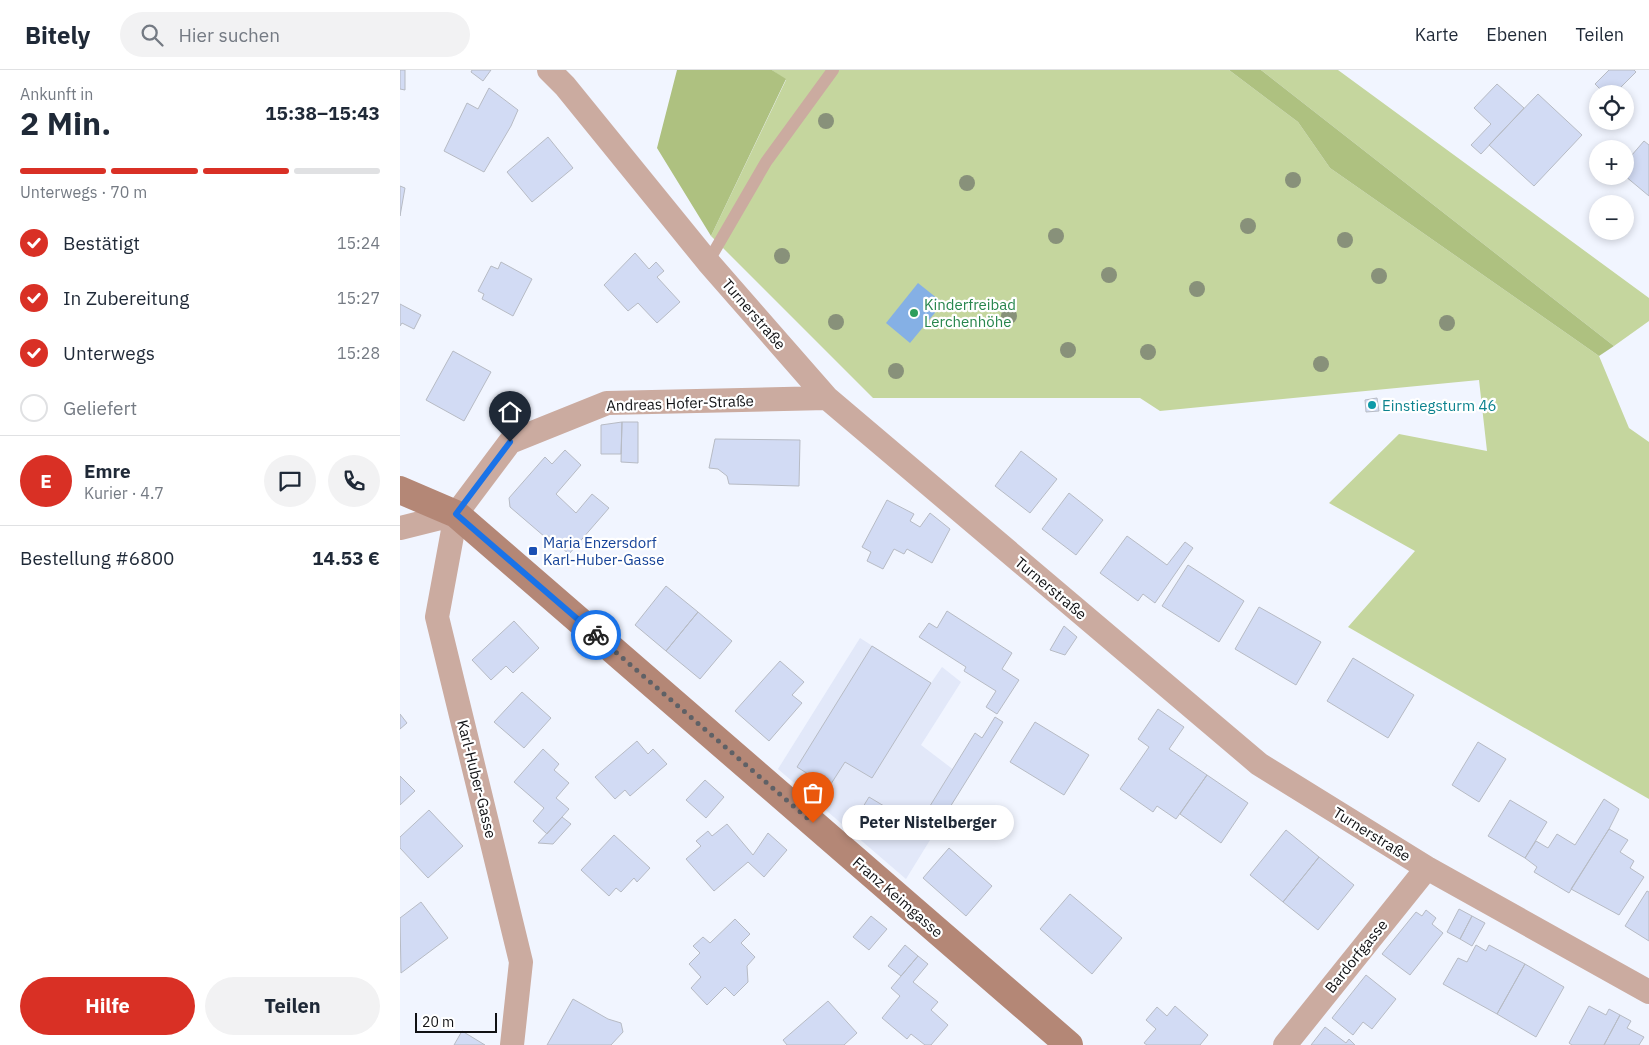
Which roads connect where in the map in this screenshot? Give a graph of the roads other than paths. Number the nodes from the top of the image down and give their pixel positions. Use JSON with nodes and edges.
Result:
{"nodes":[{"id":1,"x":549,"y":70,"type":"edge"},
{"id":2,"x":833,"y":70,"type":"edge"},
{"id":3,"x":708,"y":262,"type":"junction"},
{"id":4,"x":827,"y":398,"type":"junction"},
{"id":5,"x":400,"y":490,"type":"edge"},
{"id":6,"x":456,"y":514,"type":"junction"},
{"id":7,"x":400,"y":528,"type":"edge"},
{"id":8,"x":1427,"y":868,"type":"junction"},
{"id":9,"x":1649,"y":992,"type":"edge"},
{"id":10,"x":512,"y":1045,"type":"edge"},
{"id":11,"x":1069,"y":1045,"type":"edge"},
{"id":12,"x":1285,"y":1045,"type":"edge"}],
"edges":[{"from":1,"to":3,"type":"street","name":"Turnerstraße"},
{"from":2,"to":3,"type":"lane"},
{"from":3,"to":4,"type":"street","name":"Turnerstraße"},
{"from":4,"to":6,"type":"street","name":"Andreas Hofer-Straße"},
{"from":4,"to":8,"type":"street","name":"Turnerstraße"},
{"from":5,"to":6,"type":"main road","name":"Franz Keimgasse"},
{"from":6,"to":7,"type":"street"},
{"from":6,"to":10,"type":"street","name":"Karl-Huber-Gasse"},
{"from":6,"to":11,"type":"main road","name":"Franz Keimgasse"},
{"from":8,"to":9,"type":"street","name":"Turnerstraße"},
{"from":8,"to":12,"type":"street","name":"Bardorfgasse"}]}
